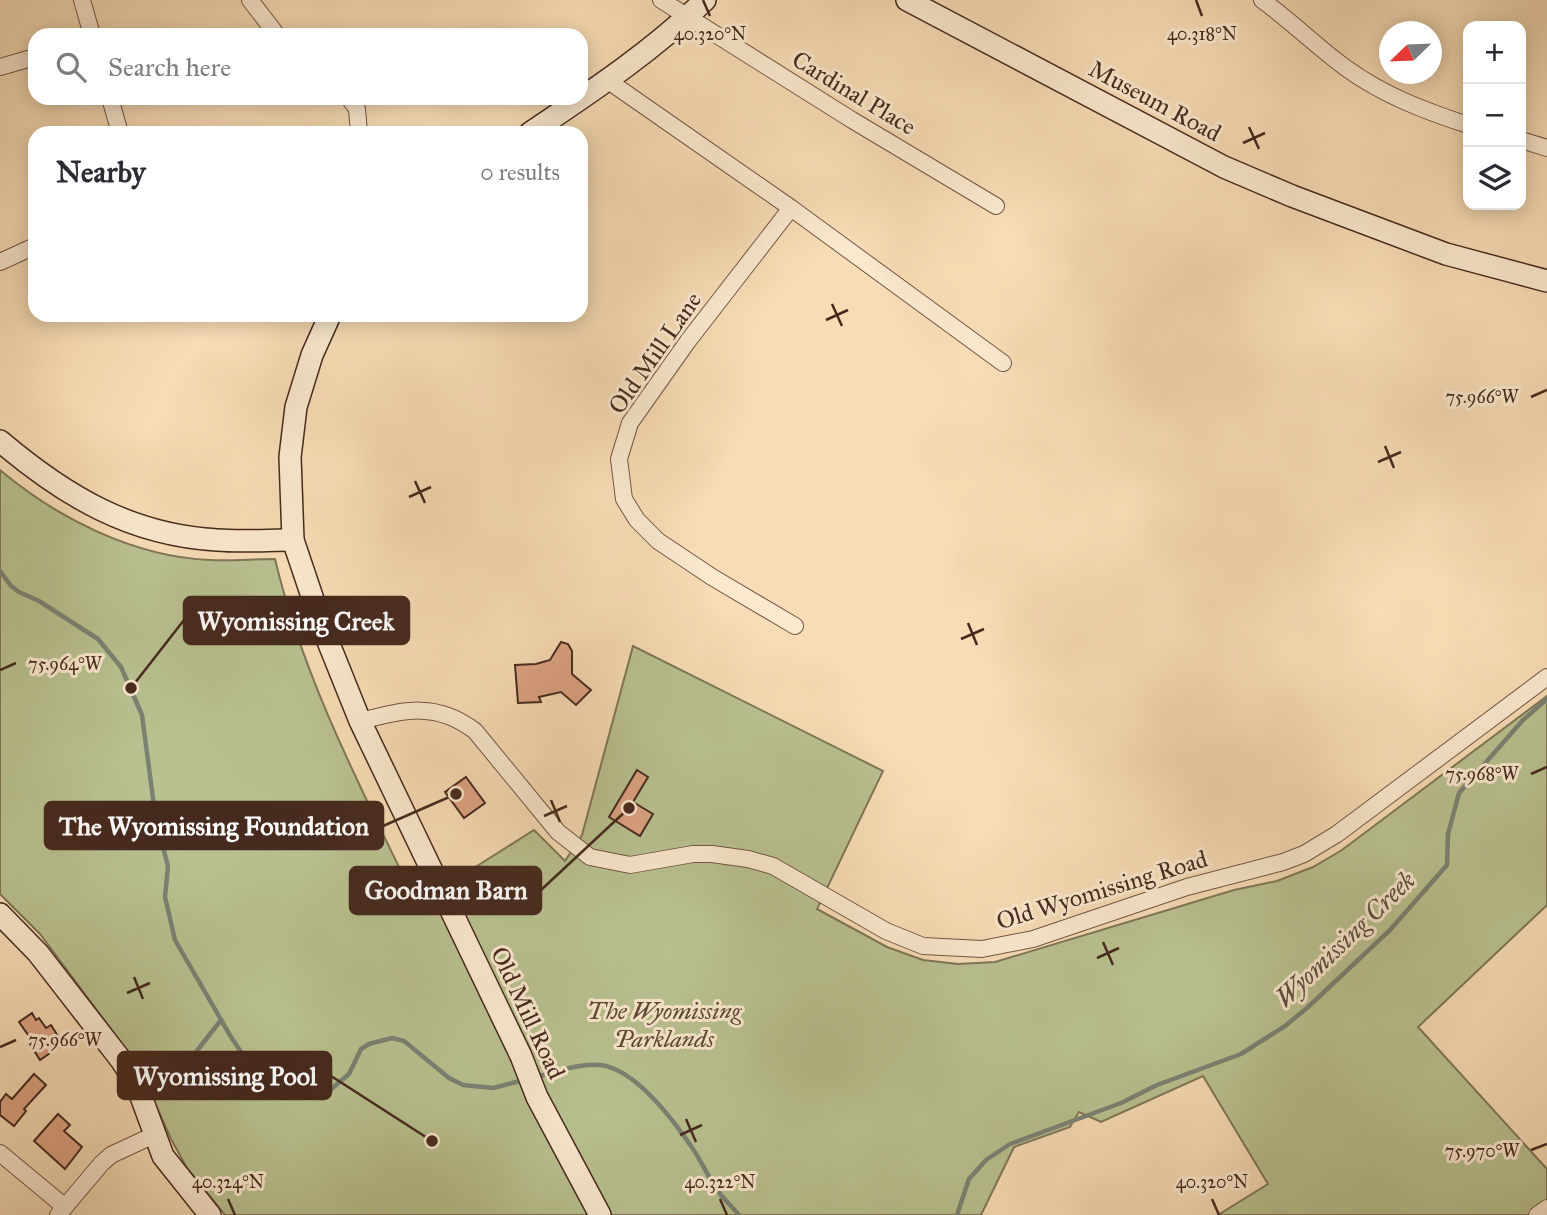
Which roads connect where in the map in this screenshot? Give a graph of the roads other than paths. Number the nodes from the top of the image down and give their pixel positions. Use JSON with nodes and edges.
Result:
{"nodes":[{"id":1,"x":82,"y":0,"type":"edge"},
{"id":2,"x":250,"y":0,"type":"edge"},
{"id":3,"x":661,"y":0,"type":"edge"},
{"id":4,"x":705,"y":0,"type":"edge"},
{"id":5,"x":907,"y":0,"type":"edge"},
{"id":6,"x":1262,"y":0,"type":"edge"},
{"id":7,"x":688,"y":17,"type":"junction"},
{"id":8,"x":90,"y":28,"type":"edge"},
{"id":9,"x":271,"y":28,"type":"edge"},
{"id":10,"x":28,"y":59,"type":"edge"},
{"id":11,"x":0,"y":67,"type":"edge"},
{"id":12,"x":607,"y":80,"type":"junction"},
{"id":13,"x":588,"y":93,"type":"edge"},
{"id":14,"x":112,"y":105,"type":"edge"},
{"id":15,"x":354,"y":105,"type":"edge"},
{"id":16,"x":571,"y":105,"type":"edge"},
{"id":17,"x":1463,"y":122,"type":"edge"},
{"id":18,"x":118,"y":126,"type":"edge"},
{"id":19,"x":360,"y":126,"type":"edge"},
{"id":20,"x":540,"y":126,"type":"edge"},
{"id":21,"x":1526,"y":142,"type":"edge"},
{"id":22,"x":1547,"y":148,"type":"edge"},
{"id":23,"x":996,"y":206,"type":"dead end"},
{"id":24,"x":791,"y":208,"type":"junction"},
{"id":25,"x":28,"y":249,"type":"edge"},
{"id":26,"x":0,"y":262,"type":"edge"},
{"id":27,"x":1547,"y":281,"type":"edge"},
{"id":28,"x":327,"y":322,"type":"edge"},
{"id":29,"x":1003,"y":363,"type":"dead end"},
{"id":30,"x":0,"y":441,"type":"edge"},
{"id":31,"x":293,"y":540,"type":"junction"},
{"id":32,"x":795,"y":626,"type":"dead end"},
{"id":33,"x":1547,"y":677,"type":"edge"},
{"id":34,"x":360,"y":721,"type":"junction"},
{"id":35,"x":0,"y":914,"type":"edge"},
{"id":36,"x":154,"y":1135,"type":"junction"},
{"id":37,"x":0,"y":1153,"type":"edge"},
{"id":38,"x":1547,"y":1208,"type":"edge"},
{"id":39,"x":61,"y":1211,"type":"edge"},
{"id":40,"x":210,"y":1215,"type":"edge"},
{"id":41,"x":600,"y":1215,"type":"edge"},
{"id":42,"x":1537,"y":1215,"type":"edge"}],
"edges":[{"from":1,"to":8,"type":"street"},
{"from":2,"to":9,"type":"street"},
{"from":3,"to":7,"type":"street","name":"Cardinal Place"},
{"from":4,"to":7,"type":"street"},
{"from":5,"to":27,"type":"street","name":"Museum Road"},
{"from":6,"to":17,"type":"street"},
{"from":7,"to":12,"type":"street"},
{"from":7,"to":23,"type":"street","name":"Cardinal Place"},
{"from":10,"to":11,"type":"street"},
{"from":12,"to":13,"type":"street"},
{"from":12,"to":24,"type":"street"},
{"from":14,"to":18,"type":"street"},
{"from":15,"to":19,"type":"street"},
{"from":16,"to":20,"type":"street"},
{"from":21,"to":22,"type":"street"},
{"from":24,"to":29,"type":"street"},
{"from":24,"to":32,"type":"street","name":"Old Mill Lane"},
{"from":25,"to":26,"type":"street"},
{"from":28,"to":31,"type":"street","name":"Old Mill Road"},
{"from":30,"to":31,"type":"street"},
{"from":31,"to":34,"type":"street","name":"Old Mill Road"},
{"from":33,"to":34,"type":"street","name":"Old Wyomissing Road"},
{"from":34,"to":41,"type":"street","name":"Old Mill Road"},
{"from":35,"to":36,"type":"street"},
{"from":36,"to":39,"type":"street"},
{"from":36,"to":40,"type":"street"},
{"from":37,"to":39,"type":"street"},
{"from":38,"to":42,"type":"street"}]}
